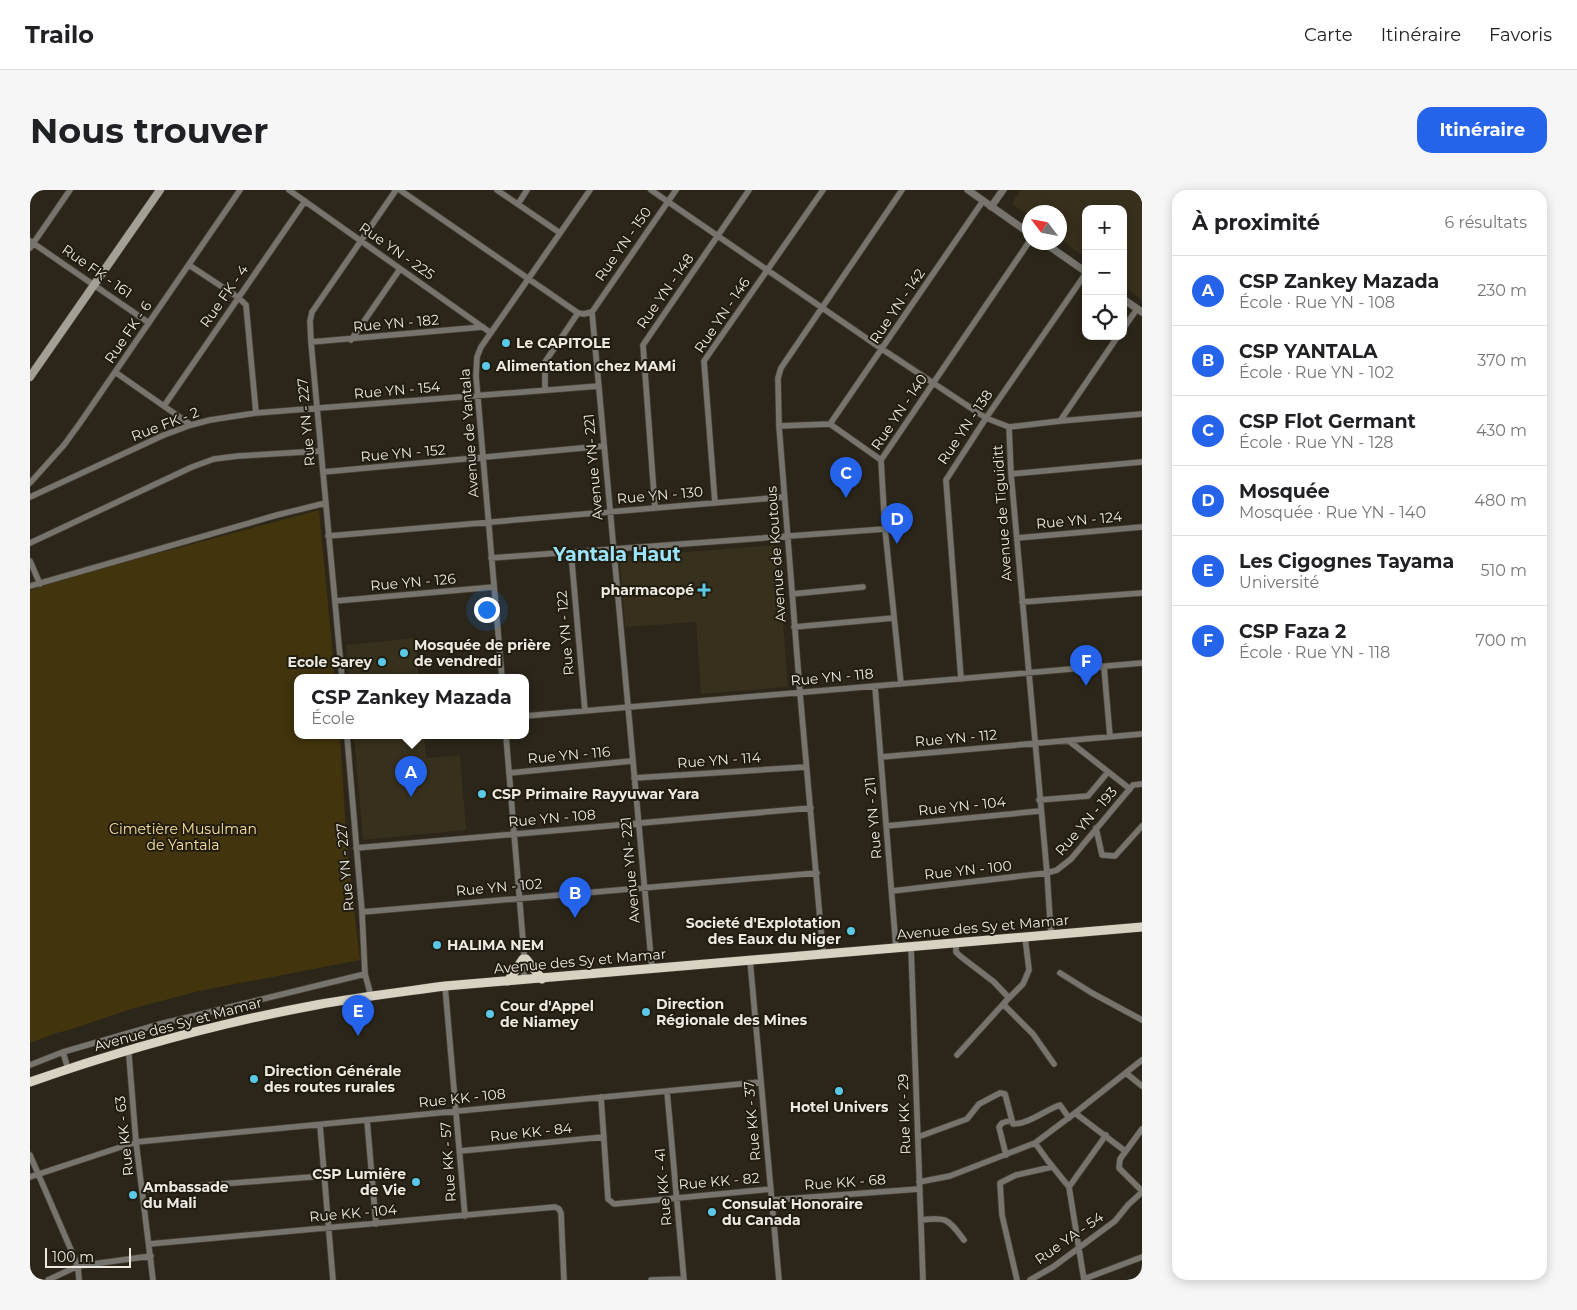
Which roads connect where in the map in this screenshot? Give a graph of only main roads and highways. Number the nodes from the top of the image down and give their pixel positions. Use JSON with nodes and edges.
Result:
{"nodes":[{"id":1,"x":160,"y":190,"type":"edge"},
{"id":2,"x":30,"y":377,"type":"edge"},
{"id":3,"x":1142,"y":927,"type":"edge"},
{"id":4,"x":542,"y":979,"type":"junction"},
{"id":5,"x":508,"y":981,"type":"junction"},
{"id":6,"x":30,"y":1082,"type":"edge"}],
"edges":[{"from":1,"to":2,"type":"main road"},
{"from":3,"to":4,"type":"highway","name":"Avenue des Sy et Mamar"},
{"from":4,"to":5,"type":"highway","name":"Avenue des Sy et Mamar"},
{"from":4,"to":5,"type":"highway"},
{"from":5,"to":6,"type":"highway","name":"Avenue des Sy et Mamar"}]}
